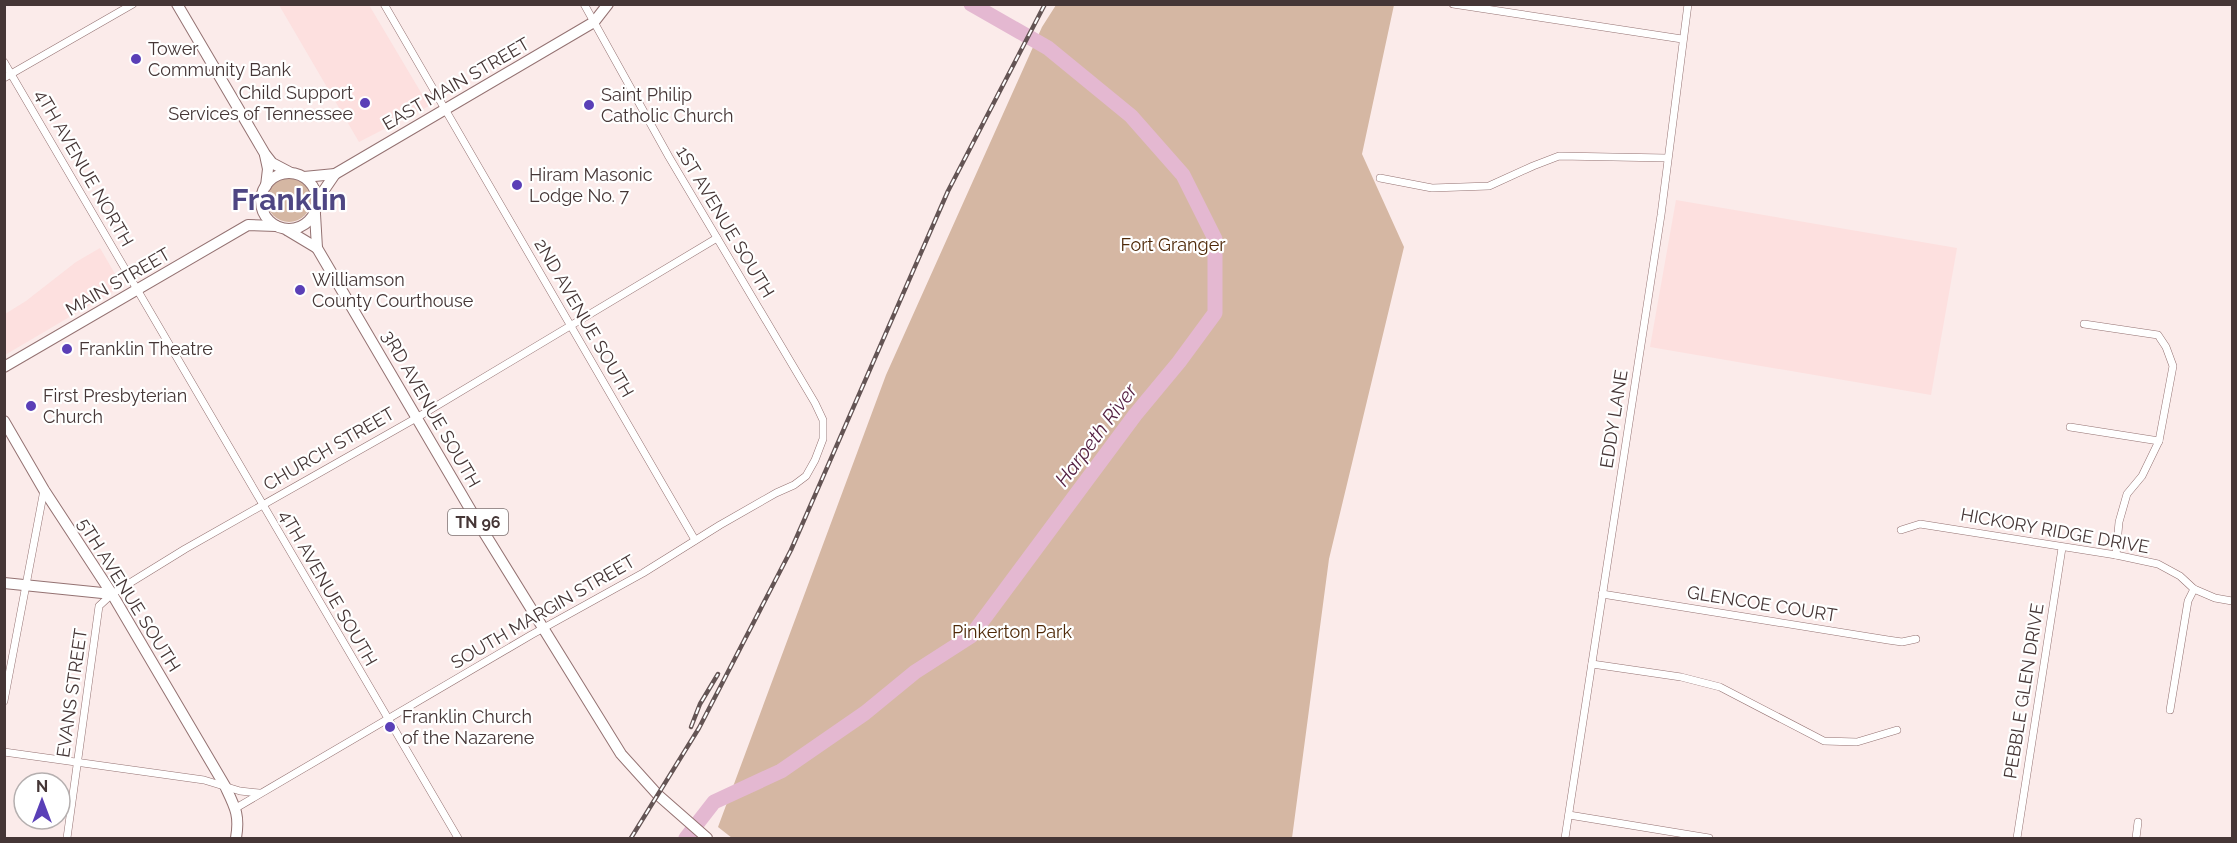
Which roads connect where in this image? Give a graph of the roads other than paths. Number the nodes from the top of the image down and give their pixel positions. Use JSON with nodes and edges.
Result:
{"nodes":[{"id":1,"x":133,"y":4,"type":"edge"},
{"id":2,"x":177,"y":4,"type":"edge"},
{"id":3,"x":384,"y":4,"type":"edge"},
{"id":4,"x":584,"y":4,"type":"edge"},
{"id":5,"x":608,"y":4,"type":"edge"},
{"id":6,"x":1453,"y":4,"type":"edge"},
{"id":7,"x":1688,"y":4,"type":"edge"},
{"id":8,"x":594,"y":22,"type":"junction"},
{"id":9,"x":1682,"y":39,"type":"junction"},
{"id":10,"x":4,"y":62,"type":"edge"},
{"id":11,"x":8,"y":76,"type":"edge"},
{"id":12,"x":446,"y":110,"type":"junction"},
{"id":13,"x":265,"y":154,"type":"junction"},
{"id":14,"x":1667,"y":158,"type":"junction"},
{"id":15,"x":291,"y":173,"type":"junction"},
{"id":16,"x":334,"y":174,"type":"junction"},
{"id":17,"x":304,"y":177,"type":"junction"},
{"id":18,"x":1380,"y":178,"type":"dead end"},
{"id":19,"x":266,"y":186,"type":"junction"},
{"id":20,"x":318,"y":199,"type":"junction"},
{"id":21,"x":261,"y":201,"type":"junction"},
{"id":22,"x":315,"y":214,"type":"junction"},
{"id":23,"x":248,"y":225,"type":"junction"},
{"id":24,"x":279,"y":227,"type":"junction"},
{"id":25,"x":717,"y":238,"type":"junction"},
{"id":26,"x":317,"y":248,"type":"junction"},
{"id":27,"x":138,"y":289,"type":"junction"},
{"id":28,"x":2084,"y":324,"type":"dead end"},
{"id":29,"x":571,"y":326,"type":"junction"},
{"id":30,"x":4,"y":367,"type":"edge"},
{"id":31,"x":418,"y":417,"type":"junction"},
{"id":32,"x":4,"y":421,"type":"edge"},
{"id":33,"x":2070,"y":427,"type":"dead end"},
{"id":34,"x":823,"y":439,"type":"joint"},
{"id":35,"x":2159,"y":441,"type":"junction"},
{"id":36,"x":44,"y":490,"type":"junction"},
{"id":37,"x":262,"y":506,"type":"junction"},
{"id":38,"x":1901,"y":530,"type":"dead end"},
{"id":39,"x":695,"y":540,"type":"junction"},
{"id":40,"x":2062,"y":548,"type":"junction"},
{"id":41,"x":2116,"y":555,"type":"junction"},
{"id":42,"x":4,"y":583,"type":"edge"},
{"id":43,"x":27,"y":586,"type":"junction"},
{"id":44,"x":2194,"y":589,"type":"junction"},
{"id":45,"x":112,"y":594,"type":"junction"},
{"id":46,"x":1602,"y":594,"type":"junction"},
{"id":47,"x":2232,"y":601,"type":"edge"},
{"id":48,"x":543,"y":628,"type":"junction"},
{"id":49,"x":1916,"y":639,"type":"dead end"},
{"id":50,"x":1592,"y":664,"type":"junction"},
{"id":51,"x":4,"y":701,"type":"edge"},
{"id":52,"x":2170,"y":710,"type":"dead end"},
{"id":53,"x":387,"y":718,"type":"junction"},
{"id":54,"x":1897,"y":730,"type":"dead end"},
{"id":55,"x":4,"y":752,"type":"edge"},
{"id":56,"x":77,"y":763,"type":"junction"},
{"id":57,"x":225,"y":786,"type":"junction"},
{"id":58,"x":259,"y":794,"type":"junction"},
{"id":59,"x":236,"y":808,"type":"junction"},
{"id":60,"x":1569,"y":815,"type":"junction"},
{"id":61,"x":2138,"y":822,"type":"dead end"},
{"id":62,"x":67,"y":838,"type":"edge"},
{"id":63,"x":236,"y":838,"type":"edge"},
{"id":64,"x":458,"y":838,"type":"edge"},
{"id":65,"x":707,"y":838,"type":"edge"},
{"id":66,"x":1565,"y":838,"type":"edge"},
{"id":67,"x":1709,"y":838,"type":"edge"},
{"id":68,"x":2017,"y":838,"type":"edge"},
{"id":69,"x":2136,"y":838,"type":"edge"}],
"edges":[{"from":1,"to":11,"type":"street"},
{"from":2,"to":13,"type":"main road"},
{"from":3,"to":12,"type":"street","name":"2ND AVENUE SOUTH"},
{"from":4,"to":8,"type":"street","name":"1ST AVENUE SOUTH"},
{"from":5,"to":8,"type":"main road"},
{"from":6,"to":9,"type":"street"},
{"from":7,"to":9,"type":"street","name":"EDDY LANE"},
{"from":8,"to":12,"type":"main road","name":"EAST MAIN STREET"},
{"from":8,"to":25,"type":"street","name":"1ST AVENUE SOUTH"},
{"from":9,"to":14,"type":"street","name":"EDDY LANE"},
{"from":10,"to":11,"type":"street","name":"4TH AVENUE NORTH"},
{"from":11,"to":27,"type":"street","name":"4TH AVENUE NORTH"},
{"from":12,"to":16,"type":"main road","name":"EAST MAIN STREET"},
{"from":12,"to":29,"type":"street","name":"2ND AVENUE SOUTH"},
{"from":13,"to":15,"type":"main road"},
{"from":13,"to":19,"type":"main road"},
{"from":14,"to":18,"type":"street"},
{"from":14,"to":46,"type":"street","name":"EDDY LANE"},
{"from":15,"to":17,"type":"main road"},
{"from":15,"to":19,"type":"main road"},
{"from":16,"to":17,"type":"main road","name":"EAST MAIN STREET"},
{"from":16,"to":20,"type":"main road","name":"EAST MAIN STREET"},
{"from":17,"to":20,"type":"main road"},
{"from":19,"to":21,"type":"main road"},
{"from":20,"to":22,"type":"main road"},
{"from":21,"to":23,"type":"main road"},
{"from":21,"to":24,"type":"main road"},
{"from":22,"to":24,"type":"main road"},
{"from":22,"to":26,"type":"main road","name":"3RD AVENUE SOUTH","number":"TN 96"},
{"from":23,"to":24,"type":"main road"},
{"from":23,"to":27,"type":"main road","name":"MAIN STREET"},
{"from":24,"to":26,"type":"main road","name":"3RD AVENUE SOUTH"},
{"from":25,"to":29,"type":"street","name":"CHURCH STREET"},
{"from":25,"to":34,"type":"street","name":"1ST AVENUE SOUTH"},
{"from":26,"to":31,"type":"main road","name":"3RD AVENUE SOUTH","number":"TN 96"},
{"from":27,"to":30,"type":"main road","name":"MAIN STREET"},
{"from":27,"to":37,"type":"street","name":"4TH AVENUE SOUTH"},
{"from":28,"to":35,"type":"street"},
{"from":29,"to":31,"type":"street","name":"CHURCH STREET"},
{"from":29,"to":39,"type":"street","name":"2ND AVENUE SOUTH"},
{"from":31,"to":37,"type":"street","name":"CHURCH STREET"},
{"from":31,"to":48,"type":"main road","name":"3RD AVENUE SOUTH","number":"TN 96"},
{"from":32,"to":36,"type":"main road","name":"5TH AVENUE SOUTH"},
{"from":33,"to":35,"type":"street"},
{"from":34,"to":39,"type":"street","name":"SOUTH MARGIN STREET"},
{"from":35,"to":41,"type":"street"},
{"from":36,"to":43,"type":"street"},
{"from":36,"to":45,"type":"main road","name":"5TH AVENUE SOUTH"},
{"from":37,"to":45,"type":"street","name":"CHURCH STREET"},
{"from":37,"to":53,"type":"street","name":"4TH AVENUE SOUTH"},
{"from":38,"to":40,"type":"street","name":"HICKORY RIDGE DRIVE"},
{"from":39,"to":48,"type":"street","name":"SOUTH MARGIN STREET"},
{"from":40,"to":41,"type":"street","name":"HICKORY RIDGE DRIVE"},
{"from":40,"to":68,"type":"street","name":"PEBBLE GLEN DRIVE"},
{"from":41,"to":44,"type":"street","name":"HICKORY RIDGE DRIVE"},
{"from":42,"to":43,"type":"main road"},
{"from":43,"to":45,"type":"main road"},
{"from":43,"to":51,"type":"street"},
{"from":44,"to":47,"type":"street","name":"HICKORY RIDGE DRIVE"},
{"from":44,"to":52,"type":"street"},
{"from":45,"to":56,"type":"street","name":"EVANS STREET"},
{"from":45,"to":57,"type":"main road","name":"5TH AVENUE SOUTH"},
{"from":46,"to":49,"type":"street","name":"GLENCOE COURT"},
{"from":46,"to":50,"type":"street","name":"EDDY LANE"},
{"from":48,"to":53,"type":"street","name":"SOUTH MARGIN STREET"},
{"from":48,"to":65,"type":"main road","name":"3RD AVENUE SOUTH","number":"TN 96"},
{"from":50,"to":54,"type":"street"},
{"from":50,"to":60,"type":"street","name":"EDDY LANE"},
{"from":53,"to":58,"type":"street","name":"SOUTH MARGIN STREET"},
{"from":53,"to":64,"type":"street","name":"4TH AVENUE SOUTH"},
{"from":55,"to":56,"type":"street"},
{"from":56,"to":57,"type":"street"},
{"from":56,"to":62,"type":"street","name":"EVANS STREET"},
{"from":57,"to":58,"type":"street"},
{"from":57,"to":59,"type":"main road","name":"5TH AVENUE SOUTH"},
{"from":58,"to":59,"type":"street","name":"SOUTH MARGIN STREET"},
{"from":59,"to":63,"type":"main road"},
{"from":60,"to":66,"type":"street","name":"EDDY LANE"},
{"from":60,"to":67,"type":"street"},
{"from":61,"to":69,"type":"street"}]}
